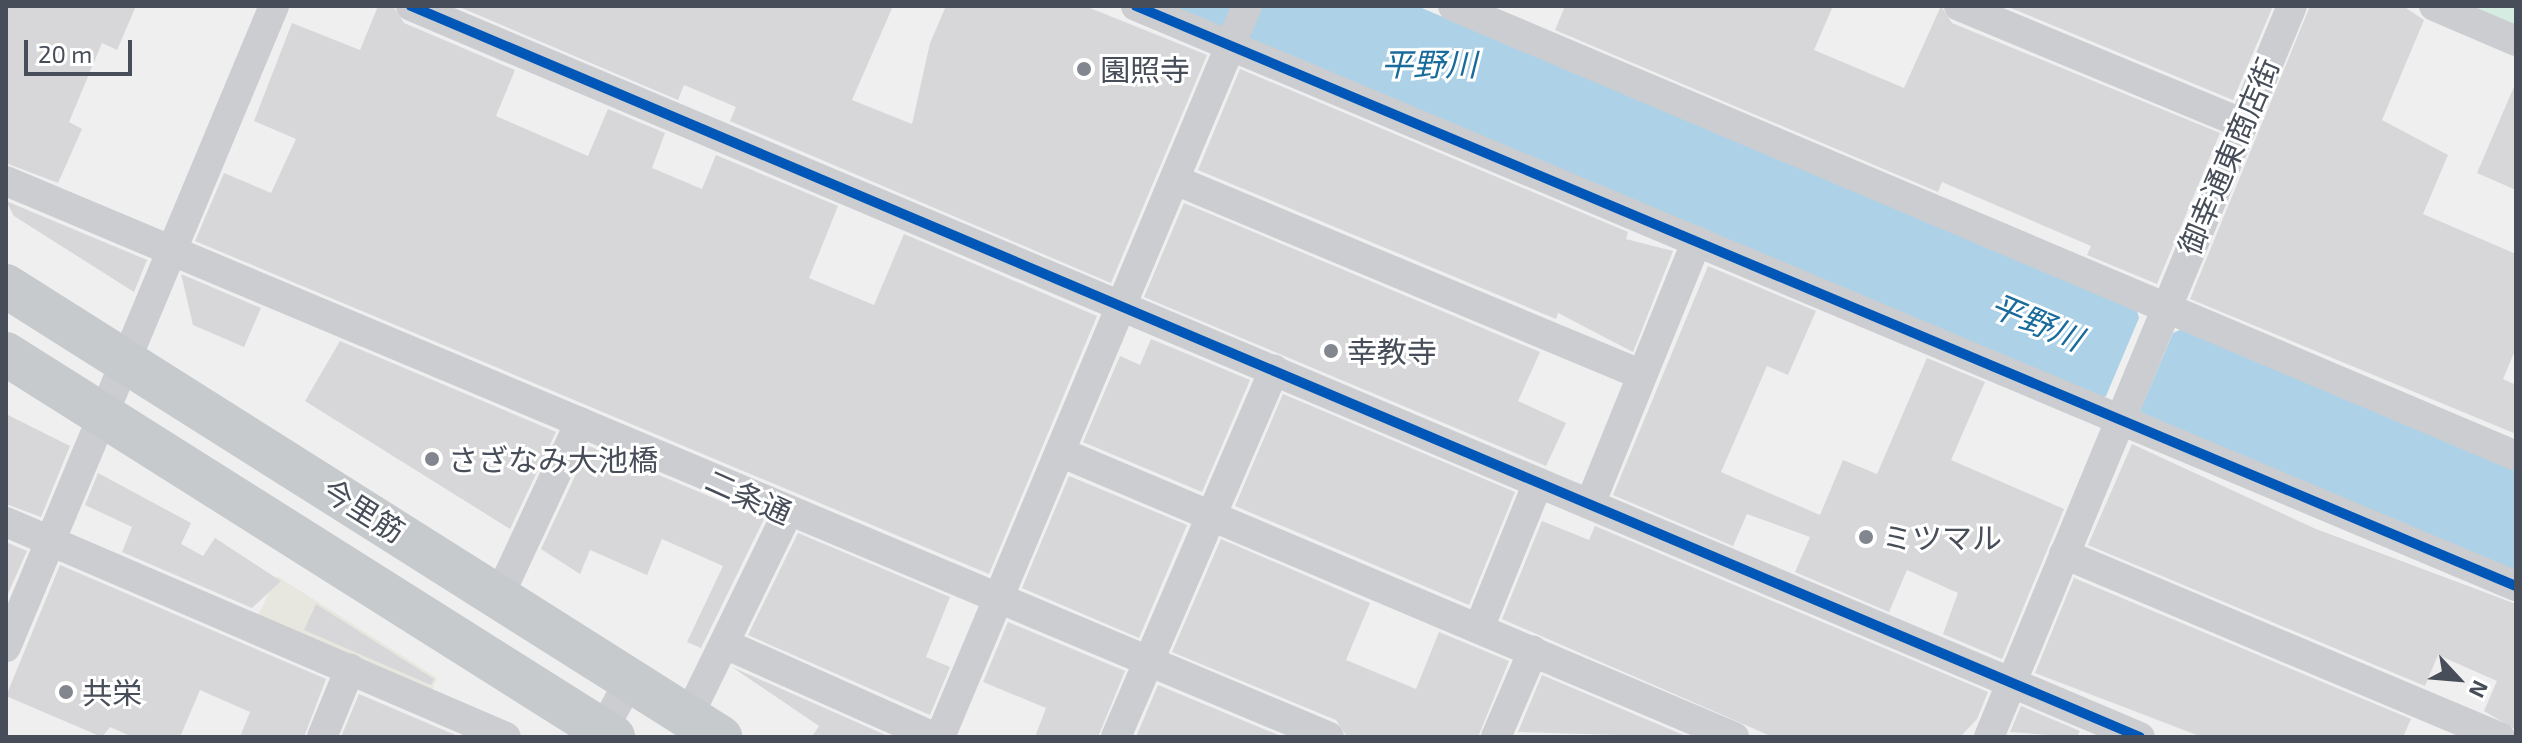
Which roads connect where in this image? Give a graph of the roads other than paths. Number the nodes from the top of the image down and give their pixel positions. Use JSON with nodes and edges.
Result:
{"nodes":[{"id":1,"x":274,"y":6,"type":"edge"},
{"id":2,"x":411,"y":6,"type":"edge"},
{"id":3,"x":1136,"y":6,"type":"edge"},
{"id":4,"x":1247,"y":6,"type":"edge"},
{"id":5,"x":1453,"y":6,"type":"edge"},
{"id":6,"x":1959,"y":6,"type":"edge"},
{"id":7,"x":2292,"y":6,"type":"edge"},
{"id":8,"x":2434,"y":6,"type":"edge"},
{"id":9,"x":1233,"y":41,"type":"junction"},
{"id":10,"x":2516,"y":41,"type":"edge"},
{"id":11,"x":2244,"y":124,"type":"junction"},
{"id":12,"x":1175,"y":180,"type":"junction"},
{"id":13,"x":6,"y":181,"type":"edge"},
{"id":14,"x":1697,"y":241,"type":"junction"},
{"id":15,"x":172,"y":248,"type":"junction"},
{"id":16,"x":6,"y":286,"type":"edge"},
{"id":17,"x":1123,"y":305,"type":"junction"},
{"id":18,"x":2161,"y":312,"type":"junction"},
{"id":19,"x":6,"y":354,"type":"edge"},
{"id":20,"x":125,"y":361,"type":"junction"},
{"id":21,"x":1274,"y":370,"type":"junction"},
{"id":22,"x":1642,"y":375,"type":"junction"},
{"id":23,"x":104,"y":415,"type":"junction"},
{"id":24,"x":2118,"y":416,"type":"junction"},
{"id":25,"x":580,"y":422,"type":"junction"},
{"id":26,"x":1060,"y":452,"type":"junction"},
{"id":27,"x":2516,"y":456,"type":"edge"},
{"id":28,"x":1538,"y":483,"type":"junction"},
{"id":29,"x":1590,"y":504,"type":"junction"},
{"id":30,"x":787,"y":514,"type":"junction"},
{"id":31,"x":1213,"y":517,"type":"junction"},
{"id":32,"x":6,"y":522,"type":"edge"},
{"id":33,"x":52,"y":541,"type":"junction"},
{"id":34,"x":2064,"y":554,"type":"junction"},
{"id":35,"x":2516,"y":586,"type":"edge"},
{"id":36,"x":499,"y":596,"type":"junction"},
{"id":37,"x":1000,"y":601,"type":"junction"},
{"id":38,"x":1479,"y":628,"type":"junction"},
{"id":39,"x":725,"y":644,"type":"junction"},
{"id":40,"x":6,"y":647,"type":"edge"},
{"id":41,"x":1533,"y":651,"type":"junction"},
{"id":42,"x":1148,"y":662,"type":"junction"},
{"id":43,"x":350,"y":669,"type":"junction"},
{"id":44,"x":630,"y":680,"type":"junction"},
{"id":45,"x":2012,"y":683,"type":"junction"},
{"id":46,"x":704,"y":727,"type":"edge"},
{"id":47,"x":464,"y":728,"type":"edge"},
{"id":48,"x":600,"y":735,"type":"edge"},
{"id":49,"x":1727,"y":736,"type":"edge"},
{"id":50,"x":322,"y":737,"type":"edge"},
{"id":51,"x":506,"y":737,"type":"edge"},
{"id":52,"x":937,"y":737,"type":"edge"},
{"id":53,"x":1116,"y":737,"type":"edge"},
{"id":54,"x":1329,"y":737,"type":"edge"},
{"id":55,"x":1496,"y":737,"type":"edge"},
{"id":56,"x":1989,"y":737,"type":"edge"},
{"id":57,"x":2140,"y":737,"type":"edge"},
{"id":58,"x":2500,"y":737,"type":"edge"}],
"edges":[{"from":1,"to":15,"type":"street"},
{"from":2,"to":17,"type":"street"},
{"from":3,"to":9,"type":"street"},
{"from":4,"to":9,"type":"street"},
{"from":5,"to":18,"type":"street"},
{"from":6,"to":11,"type":"street"},
{"from":7,"to":11,"type":"street","name":"御幸通東商店街"},
{"from":8,"to":10,"type":"street"},
{"from":9,"to":12,"type":"street"},
{"from":9,"to":14,"type":"street"},
{"from":11,"to":18,"type":"street","name":"御幸通東商店街"},
{"from":12,"to":17,"type":"street"},
{"from":12,"to":22,"type":"street"},
{"from":13,"to":15,"type":"street","name":"二条通"},
{"from":14,"to":22,"type":"street"},
{"from":14,"to":24,"type":"street"},
{"from":15,"to":20,"type":"street"},
{"from":15,"to":25,"type":"street","name":"二条通"},
{"from":16,"to":20,"type":"main road","name":"今里筋"},
{"from":17,"to":21,"type":"street"},
{"from":17,"to":26,"type":"street"},
{"from":18,"to":24,"type":"street","name":"御幸通東商店街"},
{"from":18,"to":27,"type":"street"},
{"from":19,"to":23,"type":"main road","name":"今里筋"},
{"from":20,"to":23,"type":"street"},
{"from":20,"to":36,"type":"main road","name":"今里筋"},
{"from":21,"to":28,"type":"street"},
{"from":21,"to":31,"type":"street"},
{"from":22,"to":29,"type":"street"},
{"from":23,"to":33,"type":"street"},
{"from":23,"to":48,"type":"main road","name":"今里筋"},
{"from":24,"to":34,"type":"street","name":"御幸通東商店街"},
{"from":24,"to":35,"type":"street"},
{"from":25,"to":30,"type":"street","name":"二条通"},
{"from":25,"to":36,"type":"street"},
{"from":26,"to":31,"type":"street"},
{"from":26,"to":37,"type":"street"},
{"from":28,"to":29,"type":"street"},
{"from":28,"to":38,"type":"street"},
{"from":29,"to":45,"type":"street"},
{"from":30,"to":37,"type":"street","name":"二条通"},
{"from":30,"to":39,"type":"street"},
{"from":31,"to":38,"type":"street"},
{"from":31,"to":42,"type":"street"},
{"from":32,"to":33,"type":"street"},
{"from":33,"to":40,"type":"street"},
{"from":33,"to":43,"type":"street"},
{"from":34,"to":45,"type":"street","name":"御幸通東商店街"},
{"from":34,"to":58,"type":"street"},
{"from":36,"to":44,"type":"main road","name":"今里筋"},
{"from":37,"to":42,"type":"street","name":"二条通"},
{"from":37,"to":52,"type":"street"},
{"from":38,"to":41,"type":"street"},
{"from":39,"to":46,"type":"street"},
{"from":39,"to":52,"type":"street"},
{"from":41,"to":49,"type":"street"},
{"from":41,"to":55,"type":"street"},
{"from":42,"to":53,"type":"street"},
{"from":42,"to":54,"type":"street","name":"二条通"},
{"from":43,"to":47,"type":"street"},
{"from":43,"to":50,"type":"street"},
{"from":44,"to":46,"type":"main road","name":"今里筋"},
{"from":44,"to":48,"type":"street"},
{"from":45,"to":56,"type":"street","name":"御幸通東商店街"},
{"from":45,"to":57,"type":"street"},
{"from":47,"to":51,"type":"street"}]}
